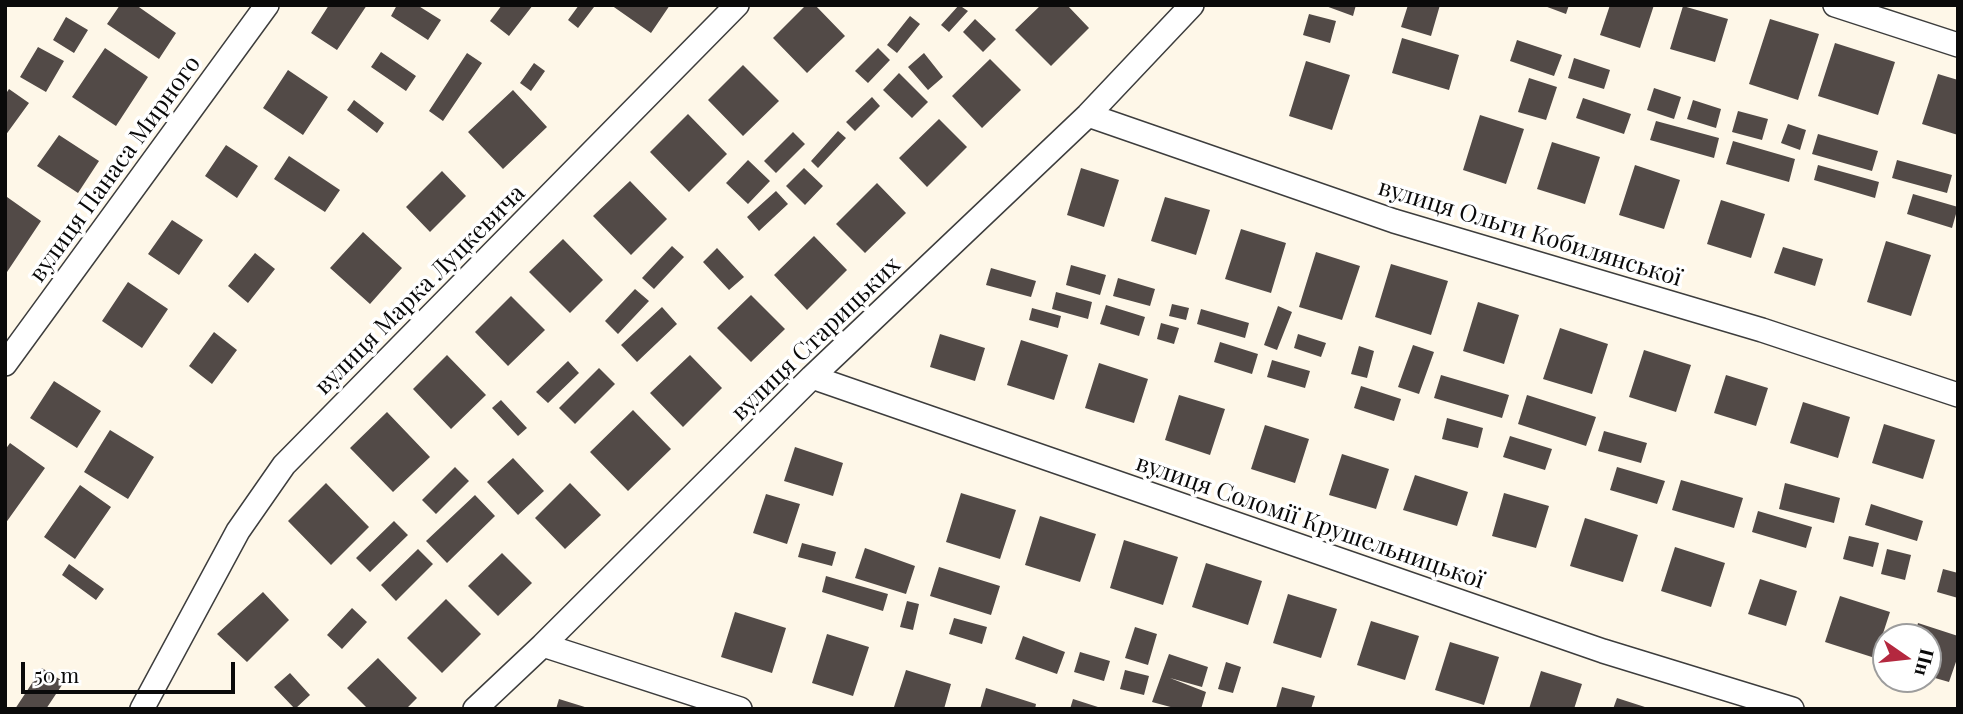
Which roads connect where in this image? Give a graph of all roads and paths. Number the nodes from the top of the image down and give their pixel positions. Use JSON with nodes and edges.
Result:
{"nodes":[{"id":1,"x":267,"y":5,"type":"edge"},
{"id":2,"x":737,"y":5,"type":"edge"},
{"id":3,"x":1192,"y":5,"type":"edge"},
{"id":4,"x":1835,"y":5,"type":"edge"},
{"id":5,"x":1958,"y":45,"type":"edge"},
{"id":6,"x":1088,"y":115,"type":"junction"},
{"id":7,"x":5,"y":364,"type":"edge"},
{"id":8,"x":812,"y":377,"type":"junction"},
{"id":9,"x":1958,"y":395,"type":"edge"},
{"id":10,"x":543,"y":645,"type":"junction"},
{"id":11,"x":142,"y":709,"type":"edge"},
{"id":12,"x":474,"y":709,"type":"edge"},
{"id":13,"x":740,"y":709,"type":"edge"},
{"id":14,"x":1792,"y":709,"type":"edge"}],
"edges":[{"from":1,"to":7,"type":"street","name":"вулиця Панаса Мирного"},
{"from":2,"to":11,"type":"street","name":"вулиця Марка Луцкевича"},
{"from":3,"to":6,"type":"street","name":"вулиця Старицьких"},
{"from":4,"to":5,"type":"street"},
{"from":6,"to":8,"type":"street","name":"вулиця Старицьких"},
{"from":6,"to":9,"type":"street","name":"вулиця Ольги Кобилянської"},
{"from":8,"to":10,"type":"street","name":"вулиця Старицьких"},
{"from":8,"to":14,"type":"street","name":"вулиця Соломії Крушельницької"},
{"from":10,"to":12,"type":"street","name":"вулиця Старицьких"},
{"from":10,"to":13,"type":"street"}]}
